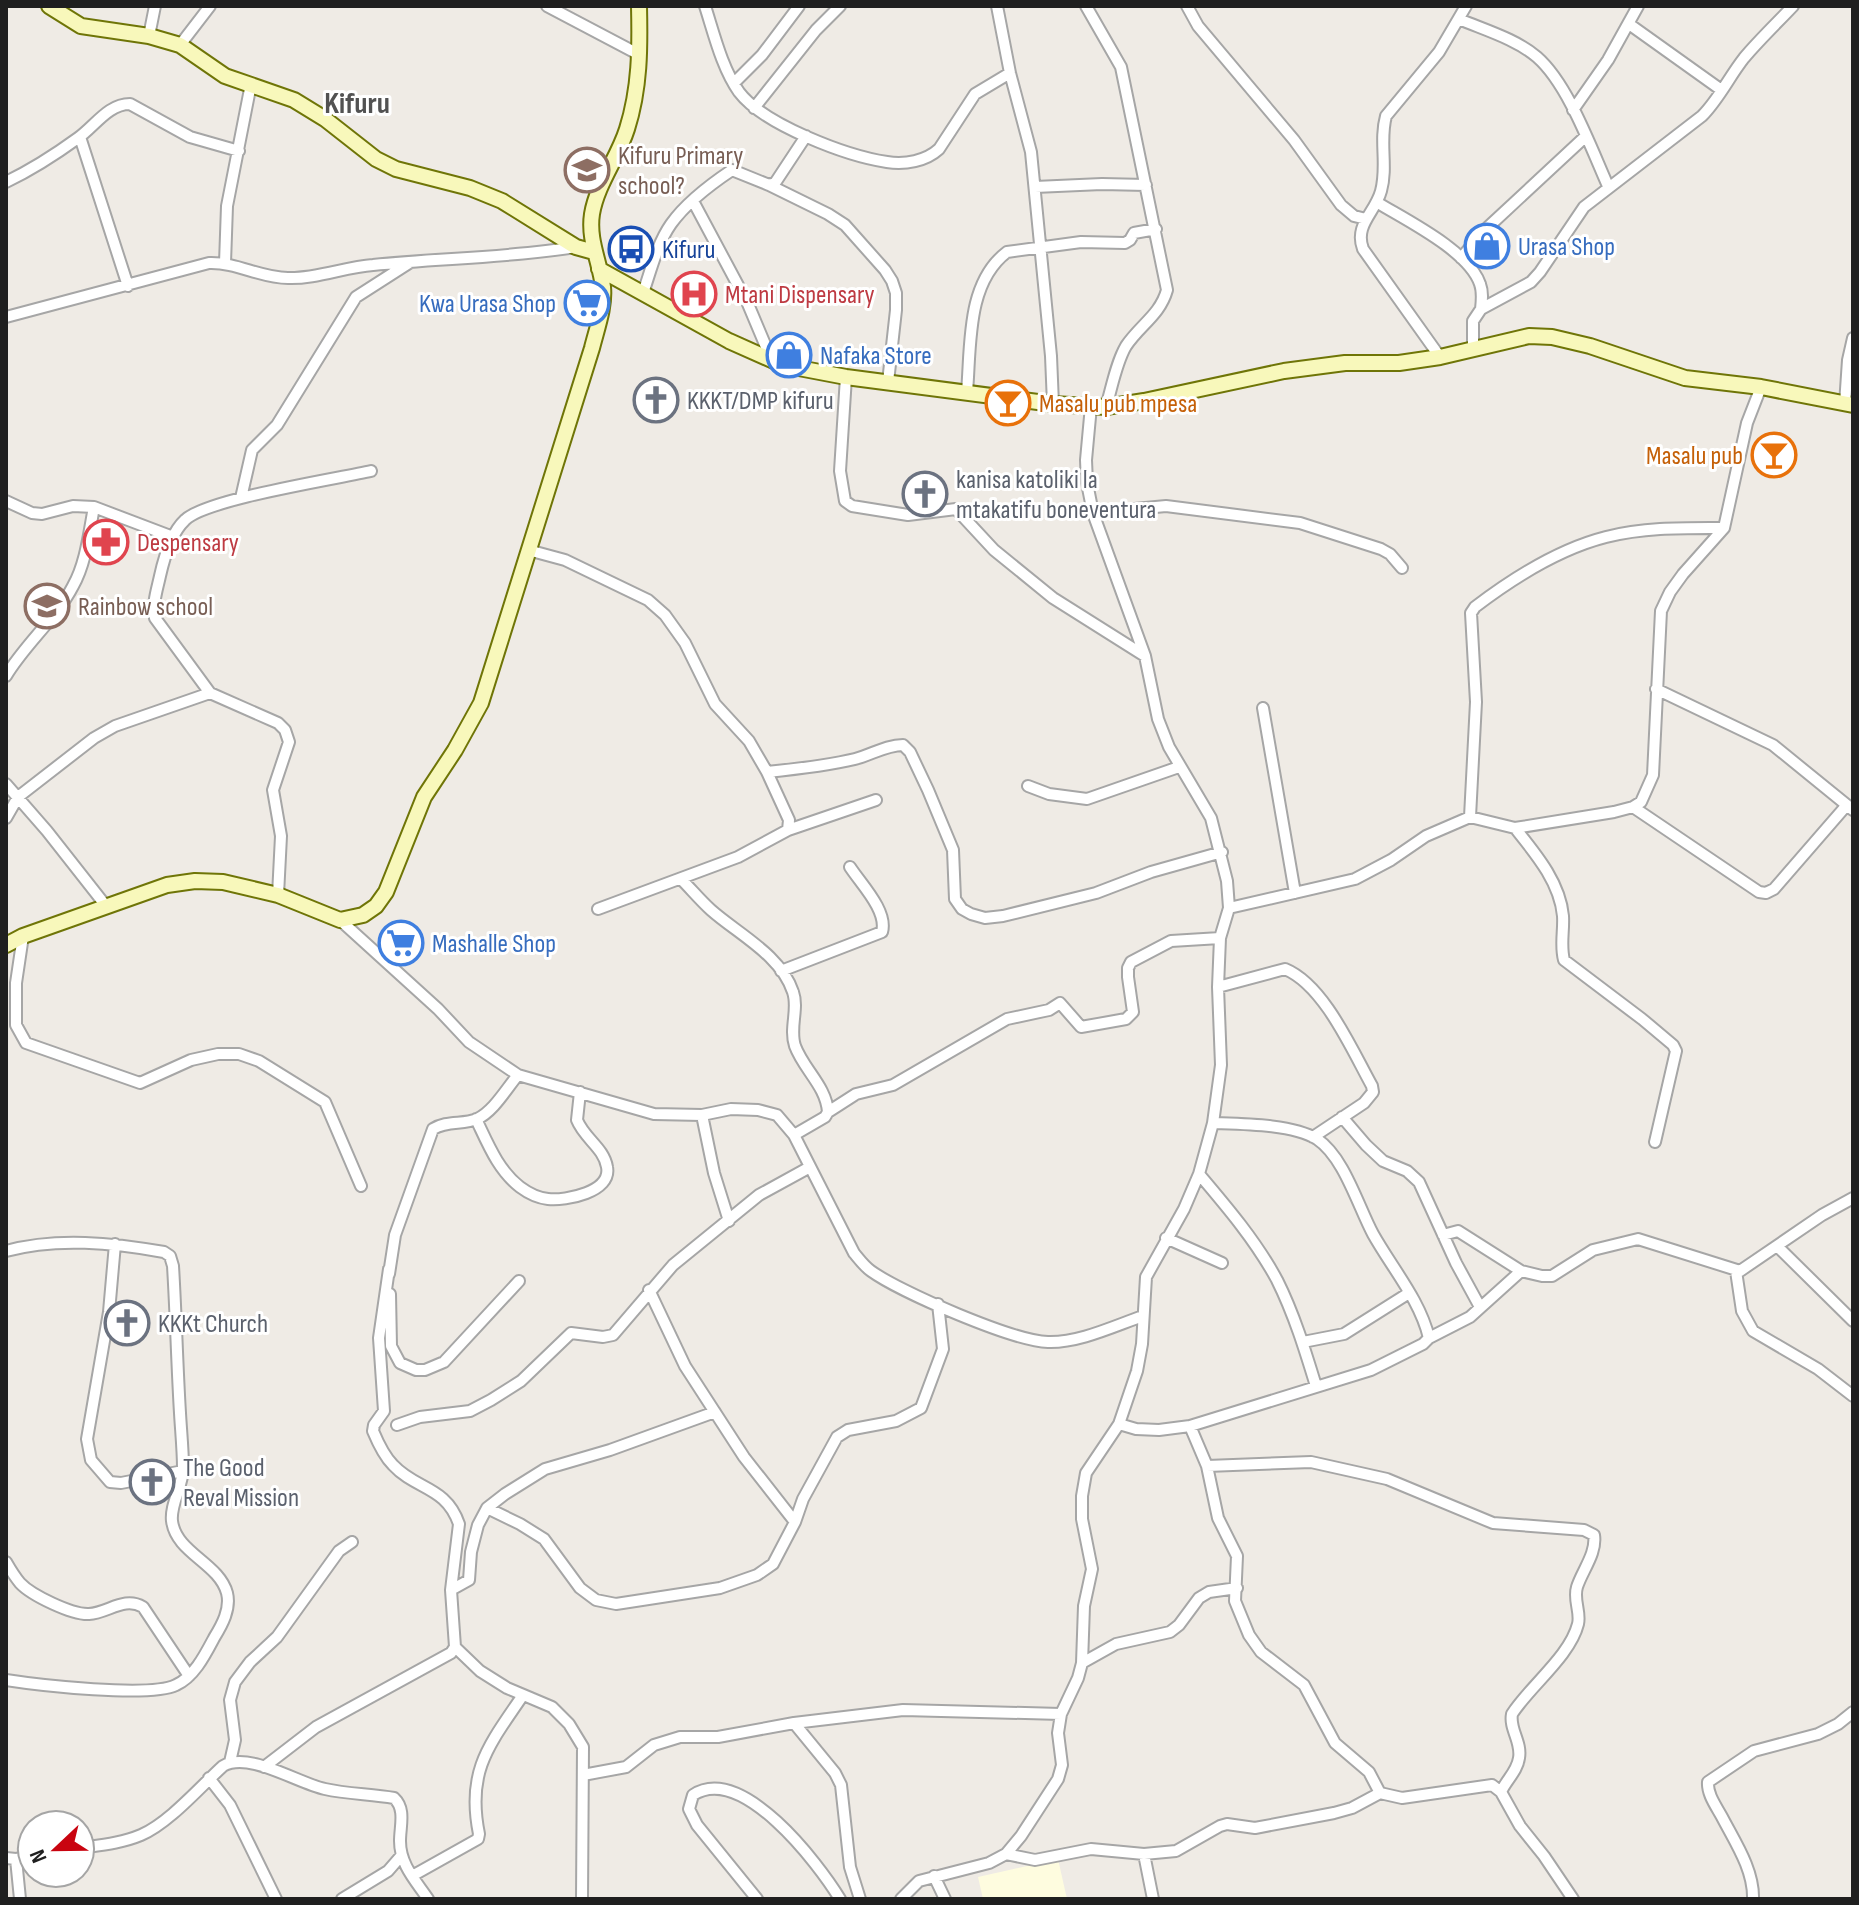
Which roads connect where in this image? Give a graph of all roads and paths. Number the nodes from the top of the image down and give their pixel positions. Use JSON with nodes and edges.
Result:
{"nodes":[{"id":1,"x":49,"y":6,"type":"edge"},
{"id":2,"x":155,"y":6,"type":"edge"},
{"id":3,"x":210,"y":6,"type":"edge"},
{"id":4,"x":547,"y":6,"type":"edge"},
{"id":5,"x":639,"y":6,"type":"edge"},
{"id":6,"x":705,"y":6,"type":"edge"},
{"id":7,"x":799,"y":6,"type":"edge"},
{"id":8,"x":840,"y":6,"type":"edge"},
{"id":9,"x":997,"y":6,"type":"edge"},
{"id":10,"x":1086,"y":6,"type":"edge"},
{"id":11,"x":1187,"y":6,"type":"edge"},
{"id":12,"x":1466,"y":6,"type":"edge"},
{"id":13,"x":1638,"y":6,"type":"edge"},
{"id":14,"x":1793,"y":6,"type":"edge"},
{"id":15,"x":1459,"y":19,"type":"junction"},
{"id":16,"x":1629,"y":24,"type":"junction"},
{"id":17,"x":149,"y":36,"type":"junction"},
{"id":18,"x":180,"y":45,"type":"junction"},
{"id":19,"x":640,"y":55,"type":"junction"},
{"id":20,"x":1010,"y":73,"type":"junction"},
{"id":21,"x":734,"y":83,"type":"junction"},
{"id":22,"x":251,"y":84,"type":"junction"},
{"id":23,"x":1720,"y":89,"type":"junction"},
{"id":24,"x":754,"y":108,"type":"junction"},
{"id":25,"x":1573,"y":110,"type":"junction"},
{"id":26,"x":806,"y":136,"type":"junction"},
{"id":27,"x":1586,"y":136,"type":"junction"},
{"id":28,"x":80,"y":137,"type":"junction"},
{"id":29,"x":239,"y":151,"type":"junction"},
{"id":30,"x":6,"y":182,"type":"edge"},
{"id":31,"x":769,"y":185,"type":"junction"},
{"id":32,"x":1146,"y":185,"type":"junction"},
{"id":33,"x":1608,"y":186,"type":"junction"},
{"id":34,"x":1035,"y":187,"type":"junction"},
{"id":35,"x":693,"y":201,"type":"junction"},
{"id":36,"x":1378,"y":203,"type":"junction"},
{"id":37,"x":1366,"y":219,"type":"junction"},
{"id":38,"x":1156,"y":229,"type":"junction"},
{"id":39,"x":576,"y":247,"type":"junction"},
{"id":40,"x":1040,"y":248,"type":"junction"},
{"id":41,"x":594,"y":252,"type":"junction"},
{"id":42,"x":1461,"y":258,"type":"junction"},
{"id":43,"x":411,"y":262,"type":"junction"},
{"id":44,"x":225,"y":263,"type":"junction"},
{"id":45,"x":599,"y":269,"type":"junction"},
{"id":46,"x":128,"y":286,"type":"junction"},
{"id":47,"x":643,"y":293,"type":"junction"},
{"id":48,"x":1481,"y":309,"type":"junction"},
{"id":49,"x":6,"y":317,"type":"edge"},
{"id":50,"x":1853,"y":338,"type":"edge"},
{"id":51,"x":1473,"y":350,"type":"junction"},
{"id":52,"x":1440,"y":357,"type":"junction"},
{"id":53,"x":772,"y":361,"type":"junction"},
{"id":54,"x":846,"y":377,"type":"junction"},
{"id":55,"x":888,"y":382,"type":"junction"},
{"id":56,"x":1761,"y":387,"type":"junction"},
{"id":57,"x":967,"y":392,"type":"junction"},
{"id":58,"x":1053,"y":404,"type":"junction"},
{"id":59,"x":1849,"y":405,"type":"edge"},
{"id":60,"x":1098,"y":406,"type":"junction"},
{"id":61,"x":371,"y":471,"type":"dead end"},
{"id":62,"x":241,"y":498,"type":"junction"},
{"id":63,"x":6,"y":501,"type":"edge"},
{"id":64,"x":94,"y":507,"type":"junction"},
{"id":65,"x":1093,"y":513,"type":"junction"},
{"id":66,"x":1724,"y":528,"type":"junction"},
{"id":67,"x":173,"y":537,"type":"junction"},
{"id":68,"x":528,"y":550,"type":"junction"},
{"id":69,"x":1402,"y":568,"type":"dead end"},
{"id":70,"x":1145,"y":656,"type":"junction"},
{"id":71,"x":6,"y":676,"type":"edge"},
{"id":72,"x":1656,"y":689,"type":"junction"},
{"id":73,"x":210,"y":693,"type":"junction"},
{"id":74,"x":1263,"y":708,"type":"dead end"},
{"id":75,"x":1179,"y":767,"type":"junction"},
{"id":76,"x":767,"y":772,"type":"junction"},
{"id":77,"x":6,"y":784,"type":"edge"},
{"id":78,"x":1028,"y":786,"type":"dead end"},
{"id":79,"x":18,"y":797,"type":"junction"},
{"id":80,"x":876,"y":800,"type":"dead end"},
{"id":81,"x":1633,"y":807,"type":"junction"},
{"id":82,"x":1850,"y":808,"type":"edge"},
{"id":83,"x":1470,"y":817,"type":"junction"},
{"id":84,"x":6,"y":818,"type":"edge"},
{"id":85,"x":1515,"y":828,"type":"junction"},
{"id":86,"x":788,"y":830,"type":"junction"},
{"id":87,"x":1222,"y":852,"type":"junction"},
{"id":88,"x":850,"y":867,"type":"dead end"},
{"id":89,"x":681,"y":879,"type":"junction"},
{"id":90,"x":1295,"y":893,"type":"junction"},
{"id":91,"x":278,"y":895,"type":"junction"},
{"id":92,"x":106,"y":906,"type":"junction"},
{"id":93,"x":1229,"y":908,"type":"junction"},
{"id":94,"x":598,"y":909,"type":"dead end"},
{"id":95,"x":340,"y":920,"type":"junction"},
{"id":96,"x":23,"y":936,"type":"junction"},
{"id":97,"x":1220,"y":938,"type":"junction"},
{"id":98,"x":6,"y":945,"type":"edge"},
{"id":99,"x":781,"y":971,"type":"junction"},
{"id":100,"x":1218,"y":987,"type":"junction"},
{"id":101,"x":518,"y":1075,"type":"junction"},
{"id":102,"x":580,"y":1092,"type":"junction"},
{"id":103,"x":828,"y":1112,"type":"junction"},
{"id":104,"x":702,"y":1115,"type":"junction"},
{"id":105,"x":1342,"y":1117,"type":"junction"},
{"id":106,"x":476,"y":1119,"type":"junction"},
{"id":107,"x":1213,"y":1123,"type":"junction"},
{"id":108,"x":794,"y":1135,"type":"junction"},
{"id":109,"x":1313,"y":1137,"type":"junction"},
{"id":110,"x":1655,"y":1142,"type":"dead end"},
{"id":111,"x":810,"y":1167,"type":"junction"},
{"id":112,"x":1199,"y":1174,"type":"junction"},
{"id":113,"x":361,"y":1186,"type":"dead end"},
{"id":114,"x":1853,"y":1198,"type":"edge"},
{"id":115,"x":729,"y":1221,"type":"junction"},
{"id":116,"x":1443,"y":1235,"type":"junction"},
{"id":117,"x":1166,"y":1238,"type":"junction"},
{"id":118,"x":115,"y":1244,"type":"junction"},
{"id":119,"x":1777,"y":1246,"type":"junction"},
{"id":120,"x":6,"y":1251,"type":"edge"},
{"id":121,"x":1222,"y":1263,"type":"dead end"},
{"id":122,"x":389,"y":1269,"type":"junction"},
{"id":123,"x":1521,"y":1271,"type":"junction"},
{"id":124,"x":1736,"y":1271,"type":"junction"},
{"id":125,"x":519,"y":1281,"type":"dead end"},
{"id":126,"x":649,"y":1290,"type":"junction"},
{"id":127,"x":1409,"y":1293,"type":"junction"},
{"id":128,"x":938,"y":1304,"type":"junction"},
{"id":129,"x":1480,"y":1307,"type":"junction"},
{"id":130,"x":1143,"y":1316,"type":"junction"},
{"id":131,"x":1853,"y":1321,"type":"edge"},
{"id":132,"x":1429,"y":1338,"type":"junction"},
{"id":133,"x":1303,"y":1342,"type":"junction"},
{"id":134,"x":1316,"y":1386,"type":"junction"},
{"id":135,"x":1853,"y":1396,"type":"edge"},
{"id":136,"x":715,"y":1412,"type":"junction"},
{"id":137,"x":1119,"y":1424,"type":"junction"},
{"id":138,"x":397,"y":1425,"type":"dead end"},
{"id":139,"x":1190,"y":1426,"type":"junction"},
{"id":140,"x":1207,"y":1466,"type":"junction"},
{"id":141,"x":183,"y":1471,"type":"junction"},
{"id":142,"x":487,"y":1508,"type":"junction"},
{"id":143,"x":795,"y":1522,"type":"junction"},
{"id":144,"x":352,"y":1542,"type":"dead end"},
{"id":145,"x":6,"y":1562,"type":"edge"},
{"id":146,"x":1237,"y":1588,"type":"junction"},
{"id":147,"x":451,"y":1590,"type":"junction"},
{"id":148,"x":455,"y":1647,"type":"junction"},
{"id":149,"x":1082,"y":1663,"type":"junction"},
{"id":150,"x":189,"y":1676,"type":"junction"},
{"id":151,"x":6,"y":1680,"type":"edge"},
{"id":152,"x":523,"y":1695,"type":"junction"},
{"id":153,"x":1853,"y":1712,"type":"edge"},
{"id":154,"x":1061,"y":1714,"type":"junction"},
{"id":155,"x":794,"y":1723,"type":"junction"},
{"id":156,"x":230,"y":1762,"type":"junction"},
{"id":157,"x":264,"y":1767,"type":"junction"},
{"id":158,"x":583,"y":1775,"type":"junction"},
{"id":159,"x":209,"y":1778,"type":"junction"},
{"id":160,"x":1501,"y":1792,"type":"junction"},
{"id":161,"x":1380,"y":1793,"type":"junction"},
{"id":162,"x":96,"y":1846,"type":"edge"},
{"id":163,"x":1006,"y":1854,"type":"junction"},
{"id":164,"x":1144,"y":1854,"type":"junction"},
{"id":165,"x":401,"y":1856,"type":"junction"},
{"id":166,"x":11,"y":1858,"type":"edge"},
{"id":167,"x":412,"y":1876,"type":"junction"},
{"id":168,"x":934,"y":1876,"type":"junction"},
{"id":169,"x":20,"y":1899,"type":"edge"},
{"id":170,"x":276,"y":1899,"type":"edge"},
{"id":171,"x":342,"y":1899,"type":"edge"},
{"id":172,"x":428,"y":1899,"type":"edge"},
{"id":173,"x":582,"y":1899,"type":"edge"},
{"id":174,"x":757,"y":1899,"type":"edge"},
{"id":175,"x":840,"y":1899,"type":"edge"},
{"id":176,"x":860,"y":1899,"type":"edge"},
{"id":177,"x":901,"y":1899,"type":"edge"},
{"id":178,"x":945,"y":1899,"type":"edge"},
{"id":179,"x":1153,"y":1899,"type":"edge"},
{"id":180,"x":1573,"y":1899,"type":"edge"},
{"id":181,"x":1753,"y":1899,"type":"edge"}],
"edges":[{"from":1,"to":17,"type":"street"},
{"from":2,"to":17,"type":"street"},
{"from":3,"to":18,"type":"street"},
{"from":4,"to":19,"type":"street"},
{"from":5,"to":19,"type":"street"},
{"from":6,"to":21,"type":"street"},
{"from":7,"to":21,"type":"street"},
{"from":8,"to":24,"type":"street"},
{"from":9,"to":20,"type":"street"},
{"from":10,"to":32,"type":"street"},
{"from":11,"to":37,"type":"street"},
{"from":12,"to":15,"type":"street"},
{"from":13,"to":16,"type":"street"},
{"from":14,"to":23,"type":"street"},
{"from":15,"to":25,"type":"street"},
{"from":15,"to":36,"type":"street"},
{"from":16,"to":23,"type":"street"},
{"from":16,"to":25,"type":"street"},
{"from":17,"to":18,"type":"street"},
{"from":18,"to":22,"type":"street"},
{"from":19,"to":41,"type":"street"},
{"from":20,"to":26,"type":"street"},
{"from":20,"to":34,"type":"street"},
{"from":21,"to":24,"type":"street"},
{"from":22,"to":29,"type":"street"},
{"from":22,"to":39,"type":"street"},
{"from":23,"to":33,"type":"street"},
{"from":24,"to":26,"type":"street"},
{"from":25,"to":27,"type":"street"},
{"from":26,"to":31,"type":"street"},
{"from":27,"to":33,"type":"street"},
{"from":27,"to":42,"type":"street"},
{"from":28,"to":29,"type":"street"},
{"from":28,"to":30,"type":"street"},
{"from":28,"to":46,"type":"street"},
{"from":29,"to":44,"type":"street"},
{"from":31,"to":35,"type":"street"},
{"from":31,"to":55,"type":"street"},
{"from":32,"to":34,"type":"street"},
{"from":32,"to":38,"type":"street"},
{"from":33,"to":48,"type":"street"},
{"from":34,"to":40,"type":"street"},
{"from":35,"to":47,"type":"street"},
{"from":35,"to":53,"type":"street"},
{"from":36,"to":37,"type":"street"},
{"from":36,"to":42,"type":"street"},
{"from":37,"to":52,"type":"street"},
{"from":38,"to":40,"type":"street"},
{"from":38,"to":60,"type":"street"},
{"from":39,"to":41,"type":"street"},
{"from":39,"to":43,"type":"street"},
{"from":40,"to":57,"type":"street"},
{"from":40,"to":58,"type":"street"},
{"from":41,"to":45,"type":"street"},
{"from":42,"to":48,"type":"street"},
{"from":43,"to":44,"type":"street"},
{"from":43,"to":62,"type":"street"},
{"from":44,"to":46,"type":"street"},
{"from":45,"to":47,"type":"street"},
{"from":45,"to":68,"type":"street"},
{"from":46,"to":49,"type":"street"},
{"from":47,"to":53,"type":"street"},
{"from":48,"to":51,"type":"street"},
{"from":50,"to":59,"type":"street"},
{"from":51,"to":52,"type":"street"},
{"from":51,"to":56,"type":"street"},
{"from":52,"to":60,"type":"street"},
{"from":53,"to":54,"type":"street"},
{"from":54,"to":55,"type":"street"},
{"from":54,"to":70,"type":"street"},
{"from":55,"to":57,"type":"street"},
{"from":56,"to":59,"type":"street"},
{"from":56,"to":66,"type":"street"},
{"from":57,"to":58,"type":"street"},
{"from":58,"to":60,"type":"street"},
{"from":60,"to":65,"type":"street"},
{"from":61,"to":62,"type":"street"},
{"from":62,"to":67,"type":"street"},
{"from":63,"to":64,"type":"street"},
{"from":64,"to":67,"type":"street"},
{"from":64,"to":71,"type":"street"},
{"from":65,"to":69,"type":"street"},
{"from":65,"to":70,"type":"street"},
{"from":66,"to":72,"type":"street"},
{"from":66,"to":83,"type":"street"},
{"from":67,"to":73,"type":"street"},
{"from":68,"to":76,"type":"street"},
{"from":68,"to":95,"type":"street"},
{"from":70,"to":75,"type":"street"},
{"from":72,"to":81,"type":"street"},
{"from":72,"to":82,"type":"street"},
{"from":73,"to":79,"type":"street"},
{"from":73,"to":91,"type":"street"},
{"from":74,"to":90,"type":"street"},
{"from":75,"to":78,"type":"street"},
{"from":75,"to":87,"type":"street"},
{"from":76,"to":86,"type":"street"},
{"from":76,"to":87,"type":"street"},
{"from":77,"to":79,"type":"street"},
{"from":79,"to":84,"type":"street"},
{"from":79,"to":92,"type":"street"},
{"from":80,"to":86,"type":"street"},
{"from":81,"to":82,"type":"street"},
{"from":81,"to":85,"type":"street"},
{"from":83,"to":85,"type":"street"},
{"from":83,"to":90,"type":"street"},
{"from":85,"to":110,"type":"street"},
{"from":86,"to":89,"type":"street"},
{"from":87,"to":93,"type":"street"},
{"from":88,"to":99,"type":"street"},
{"from":89,"to":94,"type":"street"},
{"from":89,"to":99,"type":"street"},
{"from":90,"to":93,"type":"street"},
{"from":91,"to":92,"type":"street"},
{"from":91,"to":95,"type":"street"},
{"from":92,"to":96,"type":"street"},
{"from":93,"to":97,"type":"street"},
{"from":95,"to":101,"type":"street"},
{"from":96,"to":98,"type":"street"},
{"from":96,"to":113,"type":"street"},
{"from":97,"to":100,"type":"street"},
{"from":97,"to":103,"type":"street"},
{"from":99,"to":103,"type":"street"},
{"from":100,"to":105,"type":"street"},
{"from":100,"to":107,"type":"street"},
{"from":101,"to":102,"type":"street"},
{"from":101,"to":106,"type":"street"},
{"from":102,"to":104,"type":"street"},
{"from":102,"to":106,"type":"street"},
{"from":103,"to":108,"type":"street"},
{"from":104,"to":108,"type":"street"},
{"from":104,"to":115,"type":"street"},
{"from":105,"to":109,"type":"street"},
{"from":105,"to":116,"type":"street"},
{"from":106,"to":122,"type":"street"},
{"from":107,"to":109,"type":"street"},
{"from":107,"to":112,"type":"street"},
{"from":108,"to":111,"type":"street"},
{"from":109,"to":127,"type":"street"},
{"from":111,"to":115,"type":"street"},
{"from":111,"to":128,"type":"street"},
{"from":112,"to":117,"type":"street"},
{"from":112,"to":133,"type":"street"},
{"from":114,"to":119,"type":"street"},
{"from":115,"to":126,"type":"street"},
{"from":116,"to":123,"type":"street"},
{"from":116,"to":129,"type":"street"},
{"from":117,"to":121,"type":"street"},
{"from":117,"to":130,"type":"street"},
{"from":118,"to":120,"type":"street"},
{"from":118,"to":141,"type":"street"},
{"from":118,"to":141,"type":"street"},
{"from":119,"to":124,"type":"street"},
{"from":119,"to":131,"type":"street"},
{"from":122,"to":125,"type":"street"},
{"from":122,"to":147,"type":"street"},
{"from":123,"to":124,"type":"street"},
{"from":123,"to":129,"type":"street"},
{"from":124,"to":135,"type":"street"},
{"from":126,"to":136,"type":"street"},
{"from":126,"to":138,"type":"street"},
{"from":127,"to":132,"type":"street"},
{"from":127,"to":133,"type":"street"},
{"from":128,"to":130,"type":"street"},
{"from":128,"to":143,"type":"street"},
{"from":129,"to":132,"type":"street"},
{"from":130,"to":137,"type":"street"},
{"from":132,"to":134,"type":"street"},
{"from":133,"to":134,"type":"street"},
{"from":134,"to":139,"type":"street"},
{"from":136,"to":142,"type":"street"},
{"from":136,"to":143,"type":"street"},
{"from":137,"to":139,"type":"street"},
{"from":137,"to":149,"type":"street"},
{"from":139,"to":140,"type":"street"},
{"from":140,"to":146,"type":"street"},
{"from":140,"to":160,"type":"street"},
{"from":141,"to":150,"type":"street"},
{"from":142,"to":143,"type":"street"},
{"from":142,"to":147,"type":"street"},
{"from":144,"to":156,"type":"street"},
{"from":145,"to":150,"type":"street"},
{"from":146,"to":149,"type":"street"},
{"from":146,"to":161,"type":"street"},
{"from":147,"to":148,"type":"street"},
{"from":148,"to":152,"type":"street"},
{"from":148,"to":157,"type":"street"},
{"from":149,"to":154,"type":"street"},
{"from":150,"to":151,"type":"street"},
{"from":152,"to":158,"type":"street"},
{"from":152,"to":167,"type":"street"},
{"from":153,"to":181,"type":"street"},
{"from":154,"to":155,"type":"street"},
{"from":154,"to":163,"type":"street"},
{"from":155,"to":158,"type":"street"},
{"from":155,"to":176,"type":"street"},
{"from":156,"to":157,"type":"street"},
{"from":156,"to":159,"type":"street"},
{"from":157,"to":165,"type":"street"},
{"from":158,"to":173,"type":"street"},
{"from":159,"to":162,"type":"street"},
{"from":159,"to":170,"type":"street"},
{"from":160,"to":161,"type":"street"},
{"from":160,"to":180,"type":"street"},
{"from":161,"to":164,"type":"street"},
{"from":163,"to":164,"type":"street"},
{"from":163,"to":168,"type":"street"},
{"from":164,"to":179,"type":"street"},
{"from":165,"to":167,"type":"street"},
{"from":165,"to":171,"type":"street"},
{"from":166,"to":169,"type":"street"},
{"from":167,"to":172,"type":"street"},
{"from":168,"to":177,"type":"street"},
{"from":168,"to":178,"type":"street"},
{"from":174,"to":175,"type":"street"}]}
